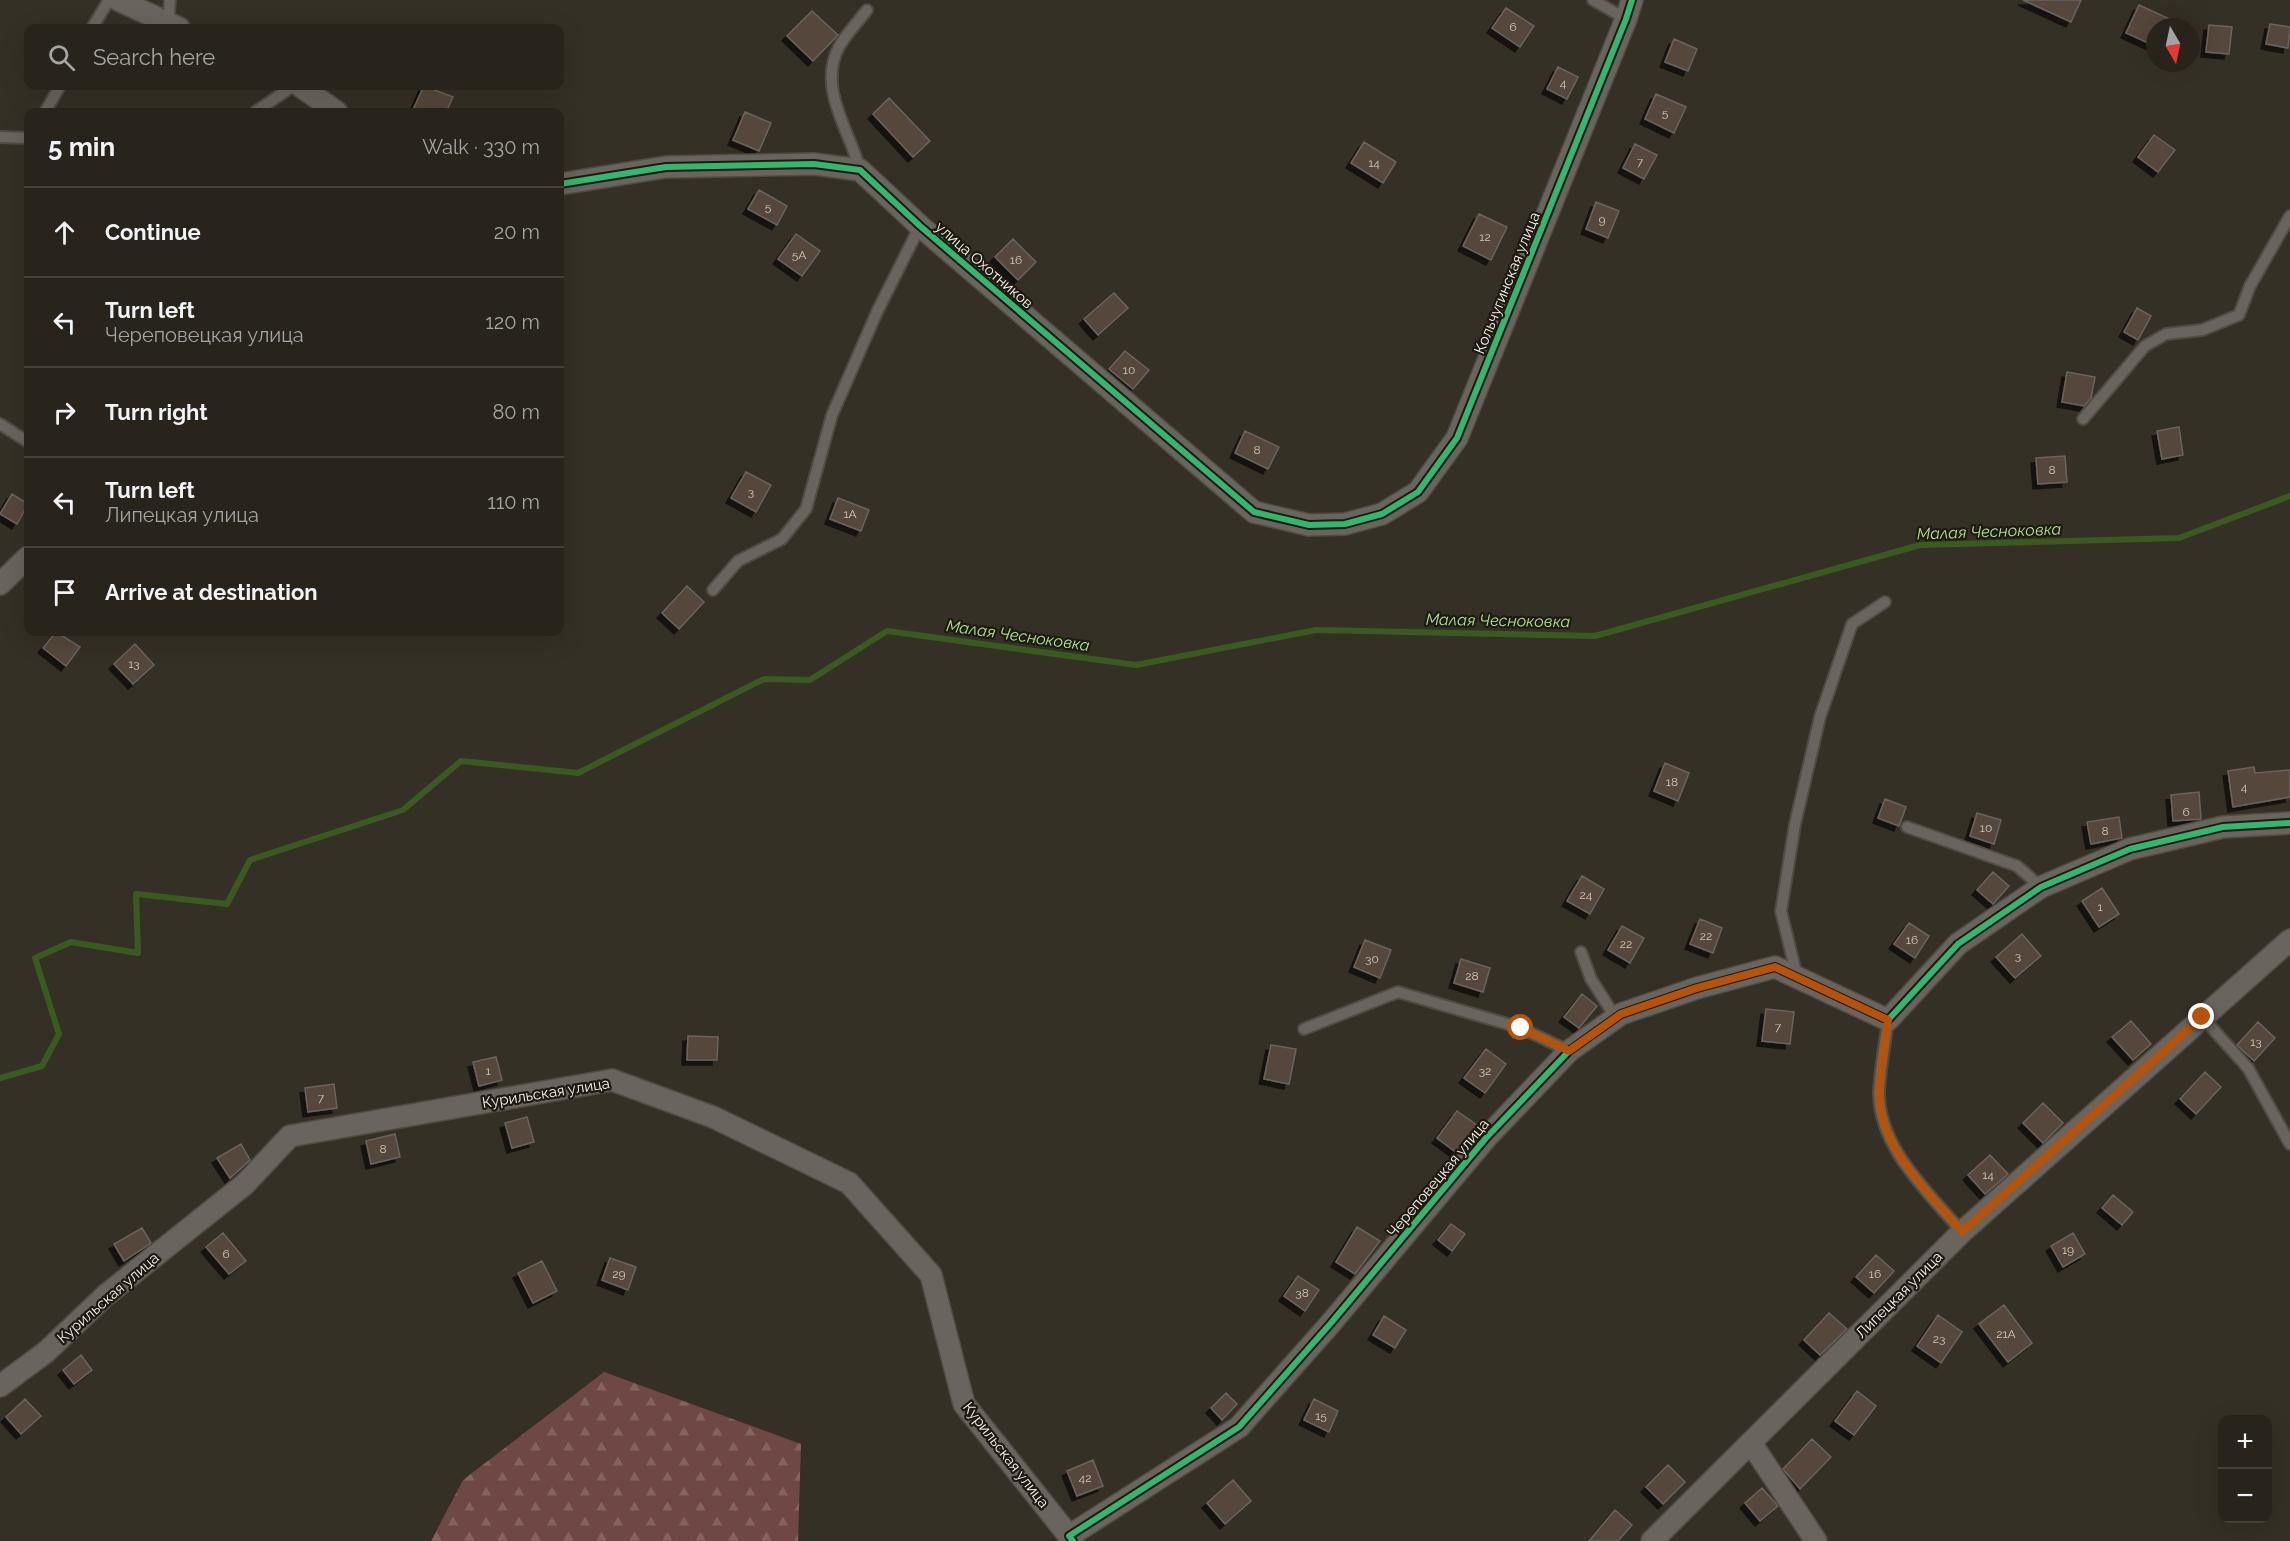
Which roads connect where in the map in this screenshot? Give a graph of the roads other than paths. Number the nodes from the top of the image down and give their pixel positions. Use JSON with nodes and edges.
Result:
{"nodes":[{"id":1,"x":109,"y":0,"type":"edge"},
{"id":2,"x":118,"y":0,"type":"edge"},
{"id":3,"x":170,"y":0,"type":"edge"},
{"id":4,"x":1593,"y":0,"type":"edge"},
{"id":5,"x":867,"y":10,"type":"dead end"},
{"id":6,"x":1629,"y":10,"type":"edge"},
{"id":7,"x":94,"y":24,"type":"edge"},
{"id":8,"x":169,"y":24,"type":"edge"},
{"id":9,"x":173,"y":24,"type":"edge"},
{"id":10,"x":58,"y":90,"type":"edge"},
{"id":11,"x":287,"y":90,"type":"edge"},
{"id":12,"x":306,"y":90,"type":"edge"},
{"id":13,"x":47,"y":108,"type":"edge"},
{"id":14,"x":261,"y":108,"type":"edge"},
{"id":15,"x":331,"y":108,"type":"edge"},
{"id":16,"x":0,"y":137,"type":"edge"},
{"id":17,"x":24,"y":138,"type":"edge"},
{"id":18,"x":860,"y":170,"type":"junction"},
{"id":19,"x":564,"y":183,"type":"edge"},
{"id":20,"x":2290,"y":216,"type":"edge"},
{"id":21,"x":920,"y":226,"type":"junction"},
{"id":22,"x":2083,"y":418,"type":"dead end"},
{"id":23,"x":0,"y":424,"type":"edge"},
{"id":24,"x":24,"y":439,"type":"edge"},
{"id":25,"x":1345,"y":524,"type":"joint"},
{"id":26,"x":24,"y":561,"type":"edge"},
{"id":27,"x":0,"y":584,"type":"edge"},
{"id":28,"x":713,"y":590,"type":"dead end"},
{"id":29,"x":1885,"y":602,"type":"dead end"},
{"id":30,"x":2290,"y":823,"type":"edge"},
{"id":31,"x":1907,"y":827,"type":"dead end"},
{"id":32,"x":2041,"y":887,"type":"junction"},
{"id":33,"x":2290,"y":940,"type":"edge"},
{"id":34,"x":1581,"y":952,"type":"dead end"},
{"id":35,"x":1797,"y":977,"type":"junction"},
{"id":36,"x":2202,"y":1017,"type":"junction"},
{"id":37,"x":1616,"y":1018,"type":"junction"},
{"id":38,"x":1888,"y":1020,"type":"junction"},
{"id":39,"x":1304,"y":1029,"type":"dead end"},
{"id":40,"x":1569,"y":1051,"type":"junction"},
{"id":41,"x":2290,"y":1144,"type":"edge"},
{"id":42,"x":1962,"y":1232,"type":"junction"},
{"id":43,"x":0,"y":1386,"type":"edge"},
{"id":44,"x":1750,"y":1443,"type":"junction"},
{"id":45,"x":1071,"y":1538,"type":"edge"},
{"id":46,"x":1652,"y":1541,"type":"edge"},
{"id":47,"x":1816,"y":1541,"type":"edge"}],
"edges":[{"from":1,"to":7,"type":"lane"},
{"from":2,"to":8,"type":"street"},
{"from":3,"to":9,"type":"lane"},
{"from":4,"to":6,"type":"lane","name":"Кольчугинская улица"},
{"from":5,"to":18,"type":"lane"},
{"from":6,"to":25,"type":"street","name":"Кольчугинская улица"},
{"from":10,"to":13,"type":"lane"},
{"from":11,"to":14,"type":"lane"},
{"from":12,"to":15,"type":"street"},
{"from":16,"to":17,"type":"lane"},
{"from":18,"to":19,"type":"street"},
{"from":18,"to":21,"type":"street","name":"улица Охотников"},
{"from":20,"to":22,"type":"lane"},
{"from":21,"to":25,"type":"street","name":"улица Охотников"},
{"from":21,"to":28,"type":"lane"},
{"from":23,"to":24,"type":"lane"},
{"from":26,"to":27,"type":"street"},
{"from":29,"to":35,"type":"lane"},
{"from":30,"to":32,"type":"street"},
{"from":31,"to":32,"type":"lane"},
{"from":32,"to":38,"type":"street"},
{"from":33,"to":36,"type":"street","name":"Липецкая улица"},
{"from":34,"to":37,"type":"lane"},
{"from":35,"to":37,"type":"street","name":"Череповецкая улица"},
{"from":35,"to":38,"type":"street","name":"Череповецкая улица"},
{"from":36,"to":41,"type":"lane"},
{"from":36,"to":42,"type":"street","name":"Липецкая улица"},
{"from":37,"to":40,"type":"street","name":"Череповецкая улица"},
{"from":38,"to":42,"type":"lane"},
{"from":39,"to":40,"type":"lane"},
{"from":40,"to":45,"type":"street","name":"Череповецкая улица"},
{"from":42,"to":44,"type":"street","name":"Липецкая улица"},
{"from":43,"to":45,"type":"street","name":"Курильская улица"},
{"from":44,"to":46,"type":"street","name":"Липецкая улица"},
{"from":44,"to":47,"type":"street"}]}
